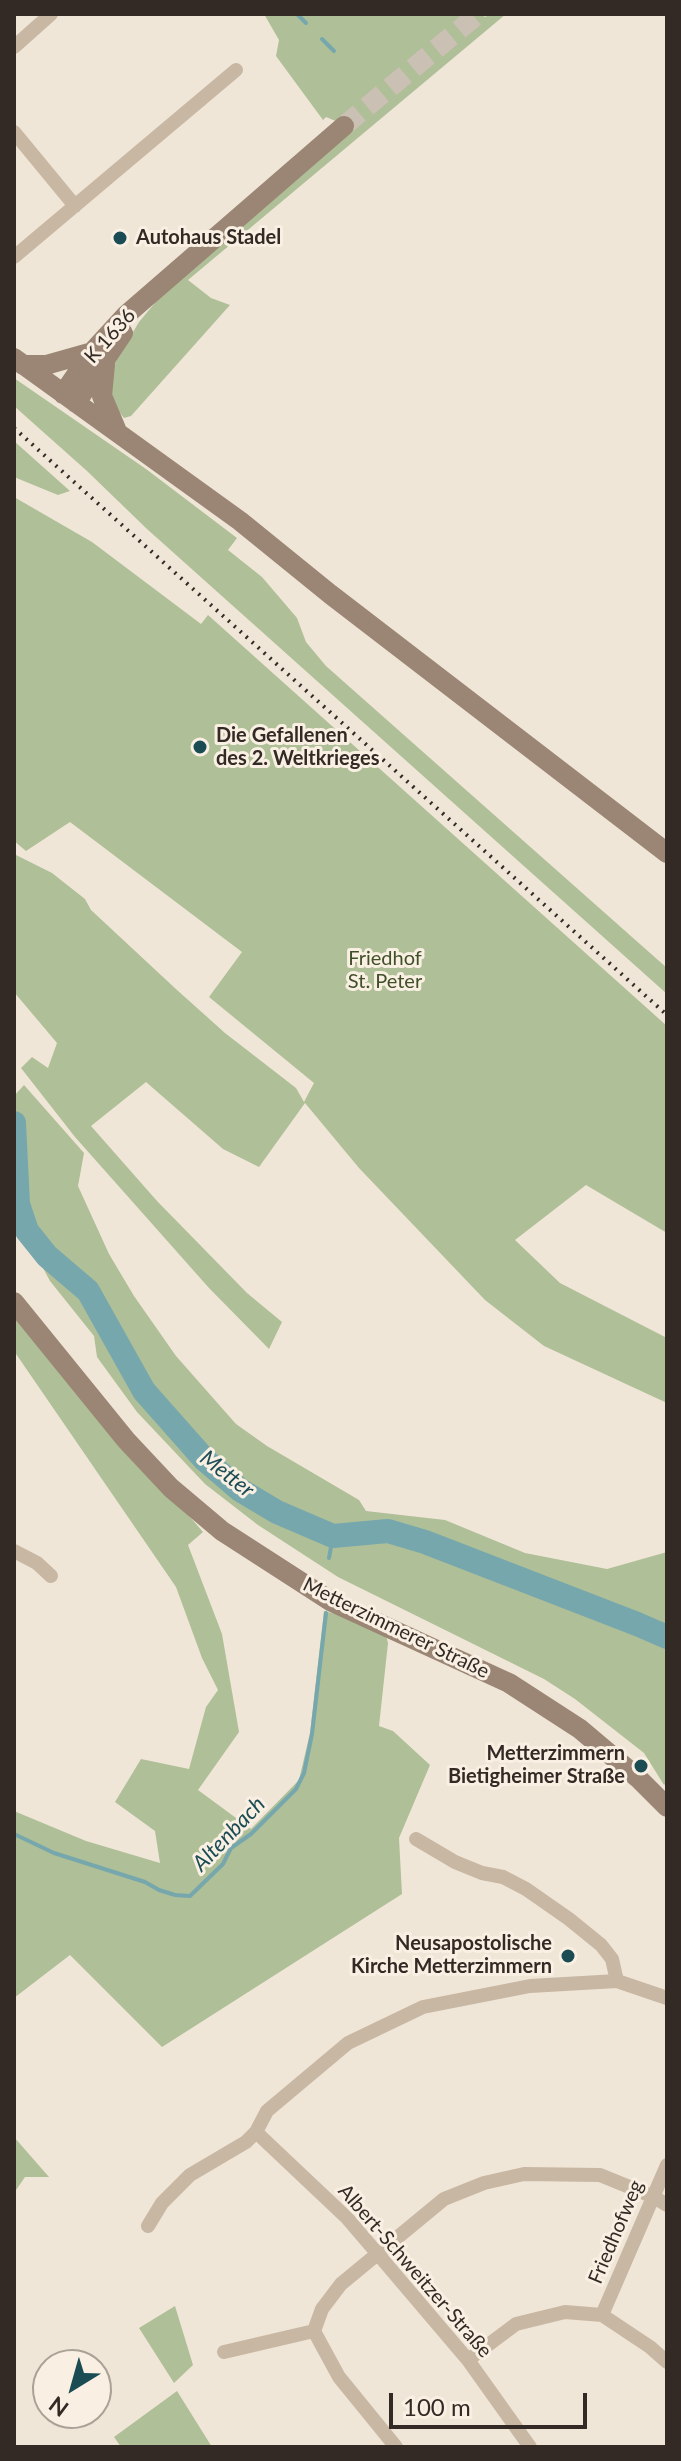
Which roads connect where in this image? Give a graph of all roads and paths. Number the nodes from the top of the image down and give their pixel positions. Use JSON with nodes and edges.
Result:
{"nodes":[{"id":1,"x":51,"y":14,"type":"edge"},
{"id":2,"x":14,"y":47,"type":"edge"},
{"id":3,"x":236,"y":70,"type":"dead end"},
{"id":4,"x":344,"y":126,"type":"tunnel mouth"},
{"id":5,"x":14,"y":132,"type":"edge"},
{"id":6,"x":75,"y":206,"type":"junction"},
{"id":7,"x":14,"y":257,"type":"edge"},
{"id":8,"x":99,"y":357,"type":"junction"},
{"id":9,"x":18,"y":362,"type":"edge"},
{"id":10,"x":70,"y":398,"type":"junction"},
{"id":11,"x":118,"y":432,"type":"junction"},
{"id":12,"x":667,"y":853,"type":"edge"},
{"id":13,"x":14,"y":1302,"type":"edge"},
{"id":14,"x":14,"y":1551,"type":"edge"},
{"id":15,"x":51,"y":1576,"type":"dead end"},
{"id":16,"x":667,"y":1807,"type":"edge"},
{"id":17,"x":416,"y":1839,"type":"dead end"},
{"id":18,"x":617,"y":1981,"type":"junction"},
{"id":19,"x":667,"y":1998,"type":"edge"},
{"id":20,"x":256,"y":2132,"type":"junction"},
{"id":21,"x":667,"y":2165,"type":"edge"},
{"id":22,"x":660,"y":2201,"type":"edge"},
{"id":23,"x":148,"y":2226,"type":"dead end"},
{"id":24,"x":377,"y":2253,"type":"junction"},
{"id":25,"x":602,"y":2315,"type":"junction"},
{"id":26,"x":314,"y":2331,"type":"junction"},
{"id":27,"x":224,"y":2352,"type":"dead end"},
{"id":28,"x":468,"y":2360,"type":"junction"},
{"id":29,"x":667,"y":2362,"type":"edge"},
{"id":30,"x":396,"y":2447,"type":"edge"},
{"id":31,"x":530,"y":2447,"type":"edge"}],
"edges":[{"from":1,"to":2,"type":"street"},
{"from":3,"to":6,"type":"street"},
{"from":4,"to":8,"type":"main road","name":"K 1636","number":"K 1636"},
{"from":5,"to":6,"type":"street"},
{"from":6,"to":7,"type":"street"},
{"from":8,"to":9,"type":"main road"},
{"from":8,"to":10,"type":"main road","name":"K 1636"},
{"from":8,"to":11,"type":"main road"},
{"from":9,"to":10,"type":"main road"},
{"from":10,"to":11,"type":"main road"},
{"from":11,"to":12,"type":"main road"},
{"from":13,"to":16,"type":"main road","name":"Metterzimmerer Straße"},
{"from":14,"to":15,"type":"street"},
{"from":17,"to":18,"type":"street"},
{"from":18,"to":19,"type":"street"},
{"from":18,"to":20,"type":"street"},
{"from":20,"to":23,"type":"street"},
{"from":20,"to":24,"type":"street","name":"Albert-Schweitzer-Straße"},
{"from":21,"to":22,"type":"street","name":"Friedhofweg"},
{"from":22,"to":24,"type":"street"},
{"from":22,"to":25,"type":"street","name":"Friedhofweg"},
{"from":24,"to":26,"type":"street"},
{"from":24,"to":28,"type":"street","name":"Albert-Schweitzer-Straße"},
{"from":25,"to":28,"type":"street"},
{"from":25,"to":29,"type":"street"},
{"from":26,"to":27,"type":"street"},
{"from":26,"to":30,"type":"street"},
{"from":28,"to":31,"type":"street","name":"Albert-Schweitzer-Straße"}]}
